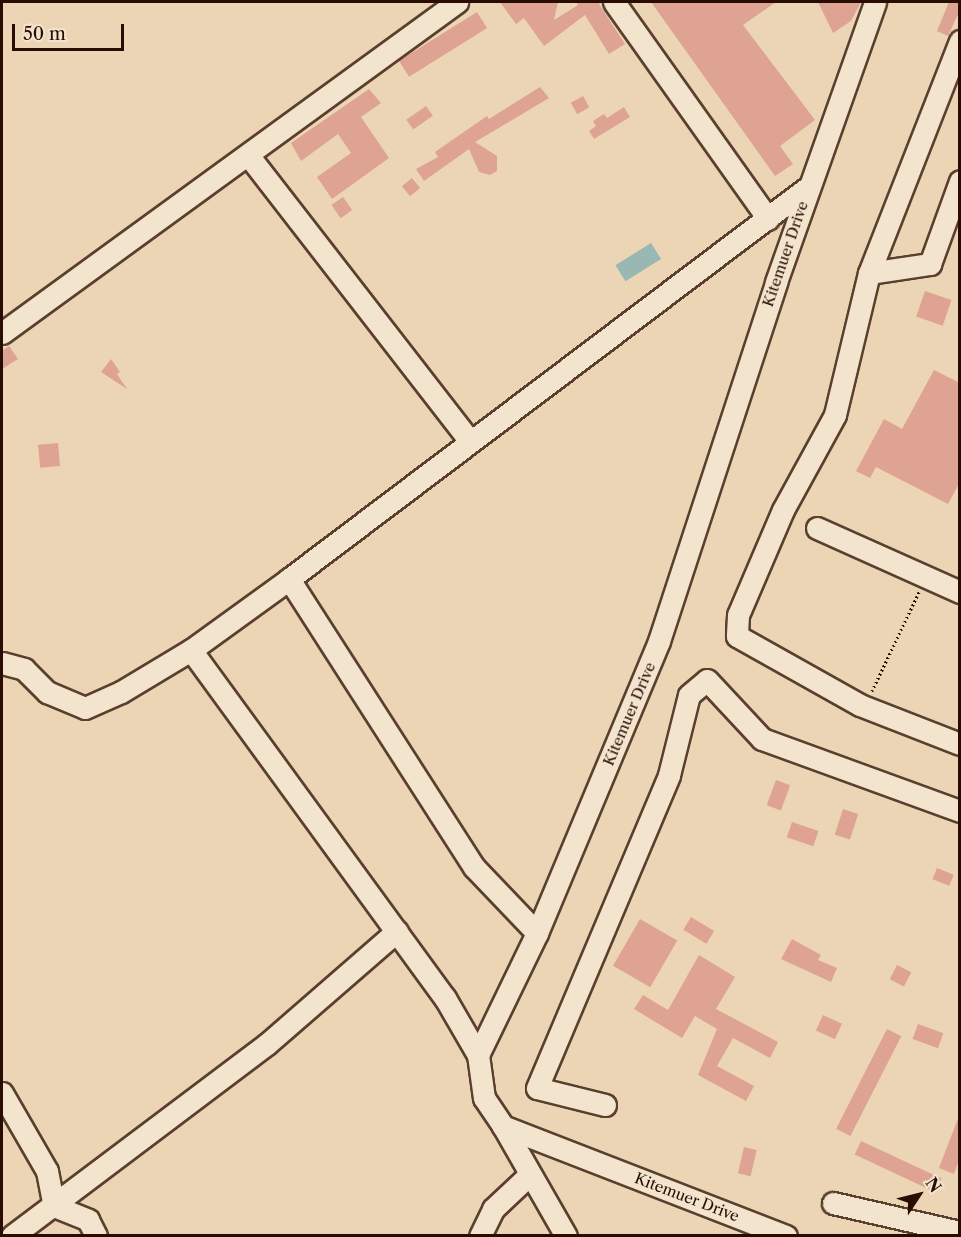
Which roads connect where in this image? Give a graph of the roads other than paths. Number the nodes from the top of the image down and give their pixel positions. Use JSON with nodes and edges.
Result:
{"nodes":[{"id":1,"x":457,"y":2,"type":"edge"},
{"id":2,"x":614,"y":2,"type":"edge"},
{"id":3,"x":875,"y":2,"type":"edge"},
{"id":4,"x":960,"y":40,"type":"edge"},
{"id":5,"x":248,"y":155,"type":"junction"},
{"id":6,"x":960,"y":181,"type":"edge"},
{"id":7,"x":808,"y":188,"type":"junction"},
{"id":8,"x":768,"y":219,"type":"junction"},
{"id":9,"x":868,"y":273,"type":"junction"},
{"id":10,"x":2,"y":333,"type":"edge"},
{"id":11,"x":469,"y":440,"type":"junction"},
{"id":12,"x":817,"y":528,"type":"dead end"},
{"id":13,"x":289,"y":579,"type":"junction"},
{"id":14,"x":960,"y":592,"type":"edge"},
{"id":15,"x":191,"y":650,"type":"junction"},
{"id":16,"x":2,"y":663,"type":"edge"},
{"id":17,"x":960,"y":744,"type":"edge"},
{"id":18,"x":960,"y":811,"type":"edge"},
{"id":19,"x":397,"y":931,"type":"junction"},
{"id":20,"x":537,"y":933,"type":"junction"},
{"id":21,"x":478,"y":1055,"type":"junction"},
{"id":22,"x":2,"y":1093,"type":"edge"},
{"id":23,"x":605,"y":1105,"type":"dead end"},
{"id":24,"x":503,"y":1126,"type":"junction"},
{"id":25,"x":528,"y":1176,"type":"junction"},
{"id":26,"x":833,"y":1203,"type":"dead end"},
{"id":27,"x":54,"y":1206,"type":"junction"},
{"id":28,"x":958,"y":1226,"type":"edge"},
{"id":29,"x":12,"y":1236,"type":"edge"},
{"id":30,"x":96,"y":1236,"type":"edge"},
{"id":31,"x":480,"y":1236,"type":"edge"},
{"id":32,"x":566,"y":1236,"type":"edge"},
{"id":33,"x":786,"y":1236,"type":"edge"}],
"edges":[{"from":1,"to":5,"type":"street"},
{"from":2,"to":8,"type":"street"},
{"from":3,"to":7,"type":"street","name":"Kitemuer Drive"},
{"from":4,"to":9,"type":"street"},
{"from":5,"to":10,"type":"street"},
{"from":5,"to":11,"type":"street"},
{"from":6,"to":9,"type":"street"},
{"from":7,"to":8,"type":"street"},
{"from":7,"to":20,"type":"street","name":"Kitemuer Drive"},
{"from":8,"to":11,"type":"street"},
{"from":9,"to":17,"type":"street"},
{"from":11,"to":13,"type":"street"},
{"from":12,"to":14,"type":"street"},
{"from":13,"to":15,"type":"street"},
{"from":13,"to":20,"type":"street"},
{"from":15,"to":16,"type":"street"},
{"from":15,"to":19,"type":"street"},
{"from":18,"to":23,"type":"street"},
{"from":19,"to":21,"type":"street"},
{"from":19,"to":27,"type":"street"},
{"from":20,"to":21,"type":"street","name":"Kitemuer Drive"},
{"from":21,"to":24,"type":"street"},
{"from":22,"to":27,"type":"street"},
{"from":24,"to":25,"type":"street"},
{"from":24,"to":33,"type":"street","name":"Kitemuer Drive"},
{"from":25,"to":31,"type":"street"},
{"from":25,"to":32,"type":"street"},
{"from":26,"to":28,"type":"street"},
{"from":27,"to":29,"type":"street"},
{"from":27,"to":30,"type":"street"}]}
